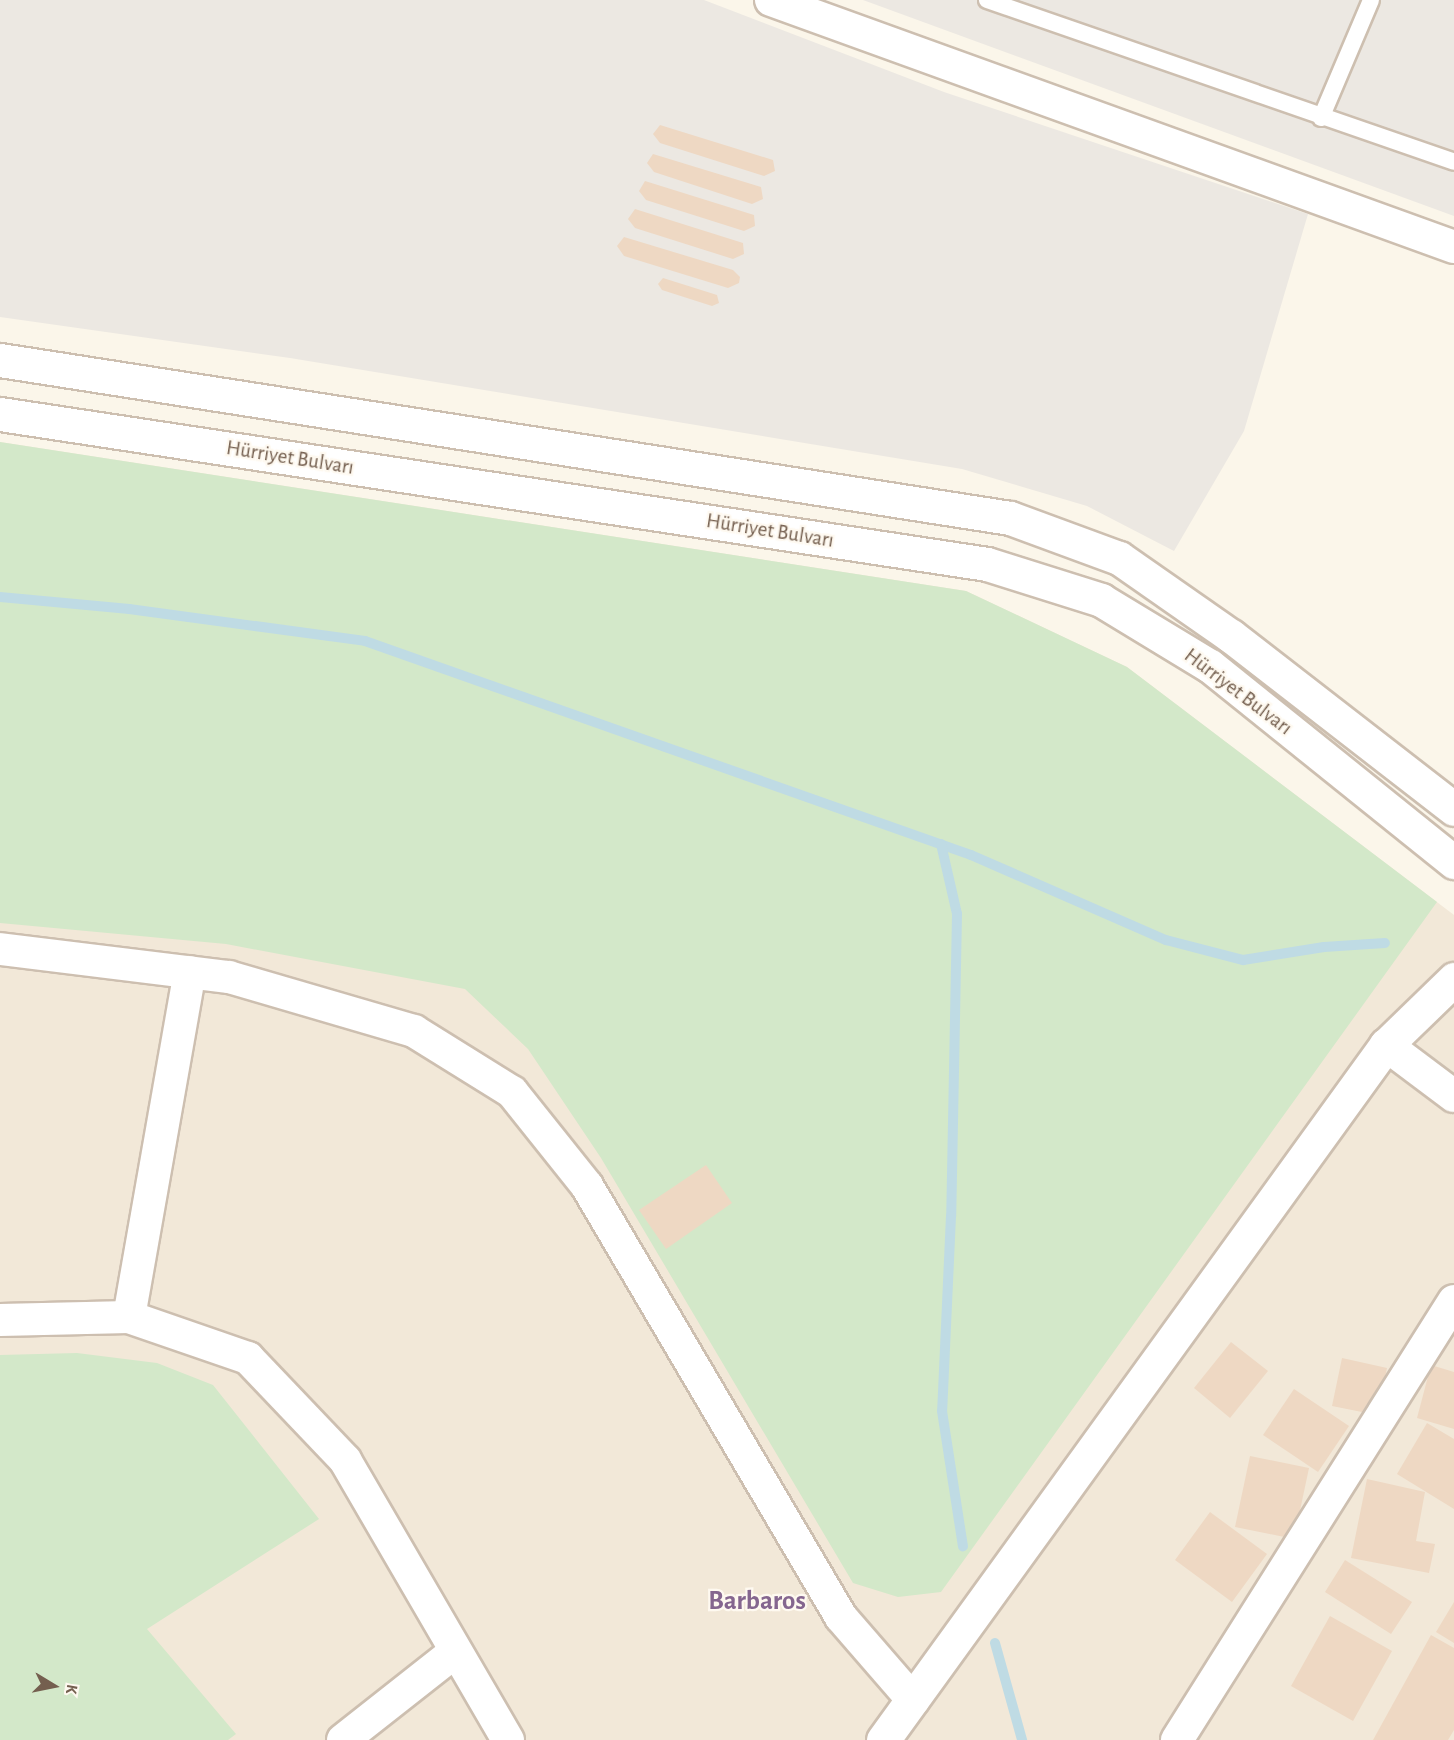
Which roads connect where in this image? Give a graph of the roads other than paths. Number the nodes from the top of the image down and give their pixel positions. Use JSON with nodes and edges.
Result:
{"nodes":[{"id":1,"x":771,"y":0,"type":"edge"},
{"id":2,"x":987,"y":0,"type":"edge"},
{"id":3,"x":1371,"y":0,"type":"edge"},
{"id":4,"x":1321,"y":118,"type":"junction"},
{"id":5,"x":1454,"y":162,"type":"edge"},
{"id":6,"x":1454,"y":247,"type":"edge"},
{"id":7,"x":0,"y":360,"type":"edge"},
{"id":8,"x":0,"y":414,"type":"edge"},
{"id":9,"x":1454,"y":809,"type":"edge"},
{"id":10,"x":1454,"y":862,"type":"edge"},
{"id":11,"x":3,"y":952,"type":"edge"},
{"id":12,"x":190,"y":972,"type":"junction"},
{"id":13,"x":1454,"y":980,"type":"edge"},
{"id":14,"x":1386,"y":1045,"type":"junction"},
{"id":15,"x":1454,"y":1096,"type":"edge"},
{"id":16,"x":1454,"y":1301,"type":"edge"},
{"id":17,"x":129,"y":1317,"type":"junction"},
{"id":18,"x":0,"y":1320,"type":"edge"},
{"id":19,"x":455,"y":1652,"type":"junction"},
{"id":20,"x":913,"y":1700,"type":"junction"},
{"id":21,"x":343,"y":1740,"type":"edge"},
{"id":22,"x":508,"y":1740,"type":"edge"},
{"id":23,"x":884,"y":1740,"type":"edge"},
{"id":24,"x":1177,"y":1740,"type":"edge"}],
"edges":[{"from":1,"to":6,"type":"street"},
{"from":2,"to":4,"type":"lane"},
{"from":3,"to":4,"type":"lane"},
{"from":4,"to":5,"type":"lane"},
{"from":7,"to":9,"type":"main road","name":"Hürriyet Bulvarı"},
{"from":8,"to":10,"type":"main road","name":"Hürriyet Bulvarı"},
{"from":11,"to":12,"type":"street"},
{"from":12,"to":17,"type":"street"},
{"from":12,"to":20,"type":"street"},
{"from":13,"to":14,"type":"main road"},
{"from":14,"to":15,"type":"street"},
{"from":14,"to":20,"type":"main road"},
{"from":16,"to":24,"type":"street"},
{"from":17,"to":18,"type":"street"},
{"from":17,"to":19,"type":"street"},
{"from":19,"to":21,"type":"street"},
{"from":19,"to":22,"type":"street"},
{"from":20,"to":23,"type":"main road"}]}
